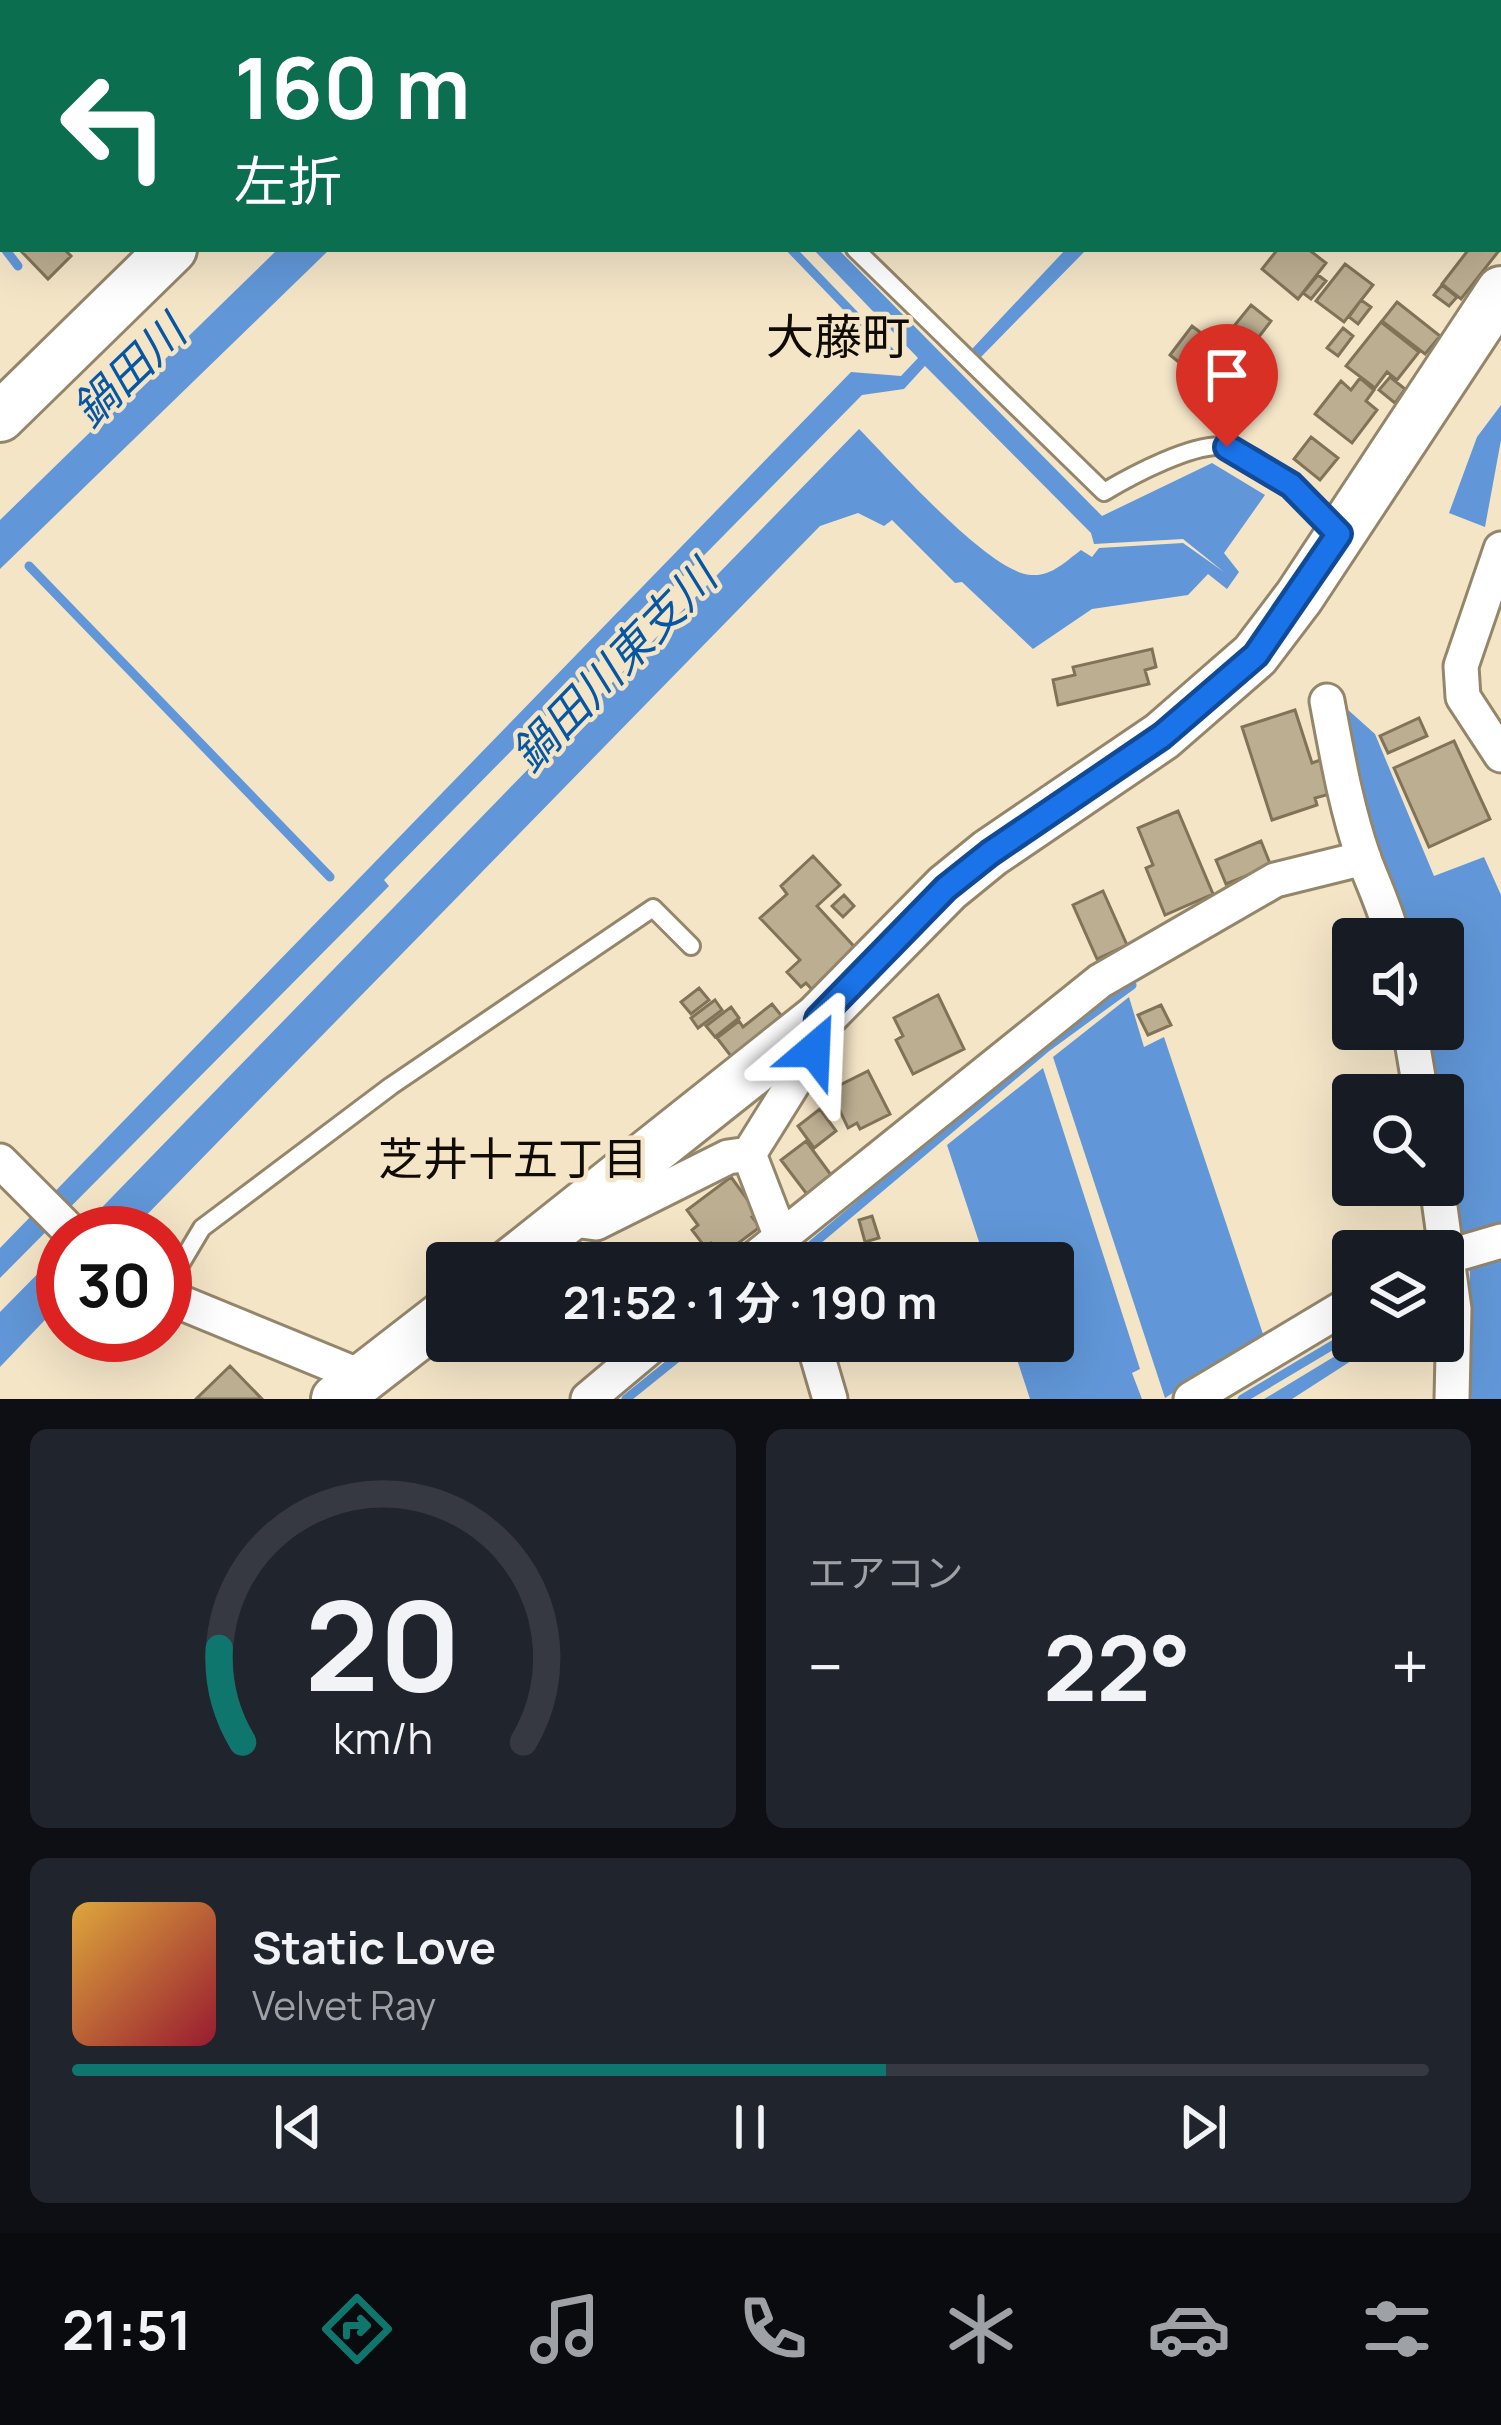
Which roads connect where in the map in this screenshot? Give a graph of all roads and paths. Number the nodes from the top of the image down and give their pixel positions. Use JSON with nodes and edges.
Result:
{"nodes":[{"id":1,"x":169,"y":252,"type":"edge"},
{"id":2,"x":858,"y":252,"type":"edge"},
{"id":3,"x":1501,"y":291,"type":"edge"},
{"id":4,"x":0,"y":417,"type":"edge"},
{"id":5,"x":1339,"y":534,"type":"junction"},
{"id":6,"x":1501,"y":549,"type":"edge"},
{"id":7,"x":1327,"y":701,"type":"dead end"},
{"id":8,"x":1501,"y":755,"type":"edge"},
{"id":9,"x":1364,"y":858,"type":"junction"},
{"id":10,"x":1388,"y":918,"type":"edge"},
{"id":11,"x":691,"y":946,"type":"dead end"},
{"id":12,"x":818,"y":1019,"type":"junction"},
{"id":13,"x":749,"y":1154,"type":"junction"},
{"id":14,"x":0,"y":1161,"type":"edge"},
{"id":15,"x":45,"y":1206,"type":"edge"},
{"id":16,"x":566,"y":1220,"type":"junction"},
{"id":17,"x":1501,"y":1241,"type":"edge"},
{"id":18,"x":538,"y":1242,"type":"edge"},
{"id":19,"x":783,"y":1242,"type":"edge"},
{"id":20,"x":794,"y":1242,"type":"edge"},
{"id":21,"x":192,"y":1246,"type":"edge"},
{"id":22,"x":1464,"y":1252,"type":"edge"},
{"id":23,"x":192,"y":1307,"type":"edge"},
{"id":24,"x":1332,"y":1315,"type":"edge"},
{"id":25,"x":426,"y":1329,"type":"edge"},
{"id":26,"x":632,"y":1362,"type":"edge"},
{"id":27,"x":819,"y":1362,"type":"edge"},
{"id":28,"x":1453,"y":1362,"type":"edge"},
{"id":29,"x":350,"y":1388,"type":"edge"},
{"id":30,"x":588,"y":1399,"type":"edge"},
{"id":31,"x":830,"y":1399,"type":"edge"},
{"id":32,"x":1191,"y":1399,"type":"edge"},
{"id":33,"x":1452,"y":1399,"type":"edge"}],
"edges":[{"from":1,"to":4,"type":"main road"},
{"from":2,"to":5,"type":"lane"},
{"from":3,"to":5,"type":"main road"},
{"from":5,"to":12,"type":"main road"},
{"from":6,"to":8,"type":"street"},
{"from":7,"to":9,"type":"street"},
{"from":9,"to":10,"type":"street"},
{"from":9,"to":20,"type":"street"},
{"from":11,"to":21,"type":"lane"},
{"from":12,"to":13,"type":"street"},
{"from":12,"to":16,"type":"main road"},
{"from":13,"to":16,"type":"street"},
{"from":13,"to":19,"type":"street"},
{"from":14,"to":15,"type":"street"},
{"from":16,"to":18,"type":"main road"},
{"from":17,"to":22,"type":"street"},
{"from":23,"to":29,"type":"street"},
{"from":24,"to":32,"type":"street"},
{"from":25,"to":29,"type":"main road"},
{"from":26,"to":30,"type":"street"},
{"from":27,"to":31,"type":"street"},
{"from":28,"to":33,"type":"street"}]}
